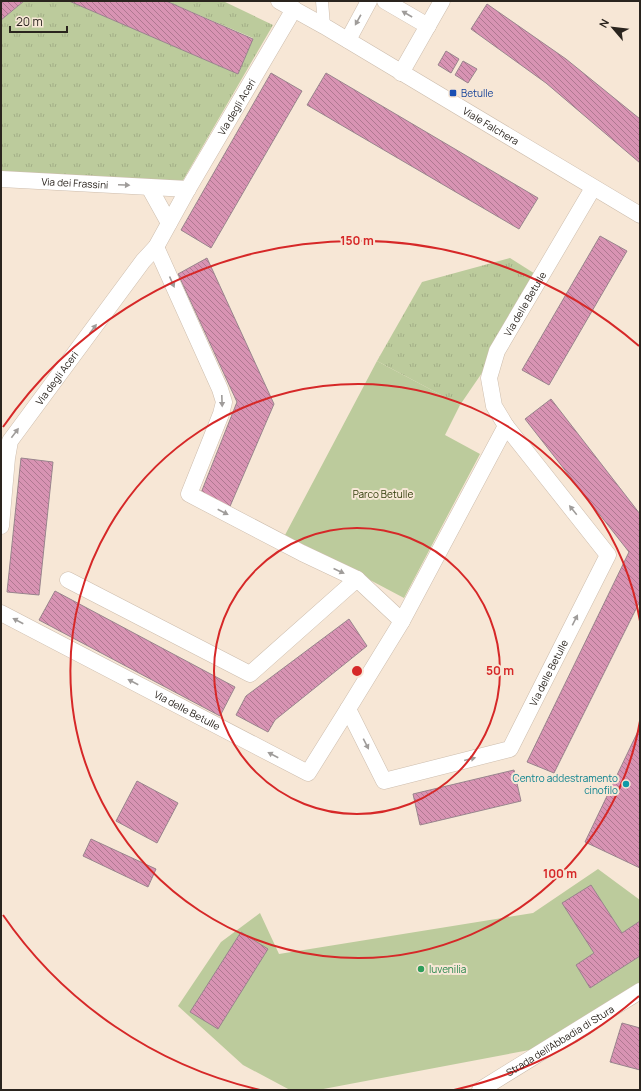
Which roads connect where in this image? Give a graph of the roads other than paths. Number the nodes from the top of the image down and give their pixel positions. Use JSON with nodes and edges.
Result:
{"nodes":[{"id":1,"x":279,"y":1,"type":"edge"},
{"id":2,"x":322,"y":1,"type":"edge"},
{"id":3,"x":369,"y":1,"type":"edge"},
{"id":4,"x":385,"y":1,"type":"edge"},
{"id":5,"x":442,"y":1,"type":"edge"},
{"id":6,"x":294,"y":9,"type":"junction"},
{"id":7,"x":324,"y":26,"type":"junction"},
{"id":8,"x":428,"y":26,"type":"junction"},
{"id":9,"x":348,"y":40,"type":"junction"},
{"id":10,"x":401,"y":73,"type":"junction"},
{"id":11,"x":1,"y":179,"type":"edge"},
{"id":12,"x":149,"y":187,"type":"junction"},
{"id":13,"x":593,"y":188,"type":"junction"},
{"id":14,"x":188,"y":189,"type":"junction"},
{"id":15,"x":640,"y":215,"type":"edge"},
{"id":16,"x":169,"y":223,"type":"junction"},
{"id":17,"x":156,"y":247,"type":"junction"},
{"id":18,"x":506,"y":426,"type":"junction"},
{"id":19,"x":1,"y":526,"type":"edge"},
{"id":20,"x":357,"y":579,"type":"junction"},
{"id":21,"x":68,"y":580,"type":"dead end"},
{"id":22,"x":1,"y":613,"type":"edge"},
{"id":23,"x":402,"y":621,"type":"junction"},
{"id":24,"x":348,"y":709,"type":"junction"},
{"id":25,"x":640,"y":991,"type":"edge"},
{"id":26,"x":480,"y":1090,"type":"edge"}],
"edges":[{"from":1,"to":6,"type":"street","name":"Viale Falchera"},
{"from":2,"to":7,"type":"street"},
{"from":3,"to":9,"type":"street","one_way":true},
{"from":8,"to":4,"type":"street","one_way":true},
{"from":5,"to":8,"type":"street"},
{"from":6,"to":7,"type":"street","name":"Viale Falchera"},
{"from":6,"to":14,"type":"street","name":"Via degli Aceri"},
{"from":7,"to":9,"type":"street","name":"Viale Falchera"},
{"from":8,"to":10,"type":"street"},
{"from":9,"to":10,"type":"street","name":"Viale Falchera"},
{"from":10,"to":13,"type":"street","name":"Viale Falchera"},
{"from":11,"to":12,"type":"street","name":"Via dei Frassini","one_way":true},
{"from":12,"to":14,"type":"street","name":"Via dei Frassini"},
{"from":12,"to":16,"type":"street"},
{"from":13,"to":15,"type":"street","name":"Viale Falchera"},
{"from":13,"to":18,"type":"street","name":"Via delle Betulle"},
{"from":14,"to":16,"type":"street","name":"Via degli Aceri"},
{"from":16,"to":17,"type":"street","name":"Via degli Aceri"},
{"from":19,"to":17,"type":"street","name":"Via degli Aceri","one_way":true},
{"from":17,"to":20,"type":"street","one_way":true},
{"from":18,"to":23,"type":"street","name":"Via delle Betulle"},
{"from":24,"to":18,"type":"street","name":"Via delle Betulle","one_way":true},
{"from":20,"to":21,"type":"street"},
{"from":20,"to":23,"type":"street"},
{"from":24,"to":22,"type":"street","name":"Via delle Betulle","one_way":true},
{"from":23,"to":24,"type":"street","name":"Via delle Betulle"},
{"from":25,"to":26,"type":"street","name":"Strada dell'Abbadia di Stura"}]}
